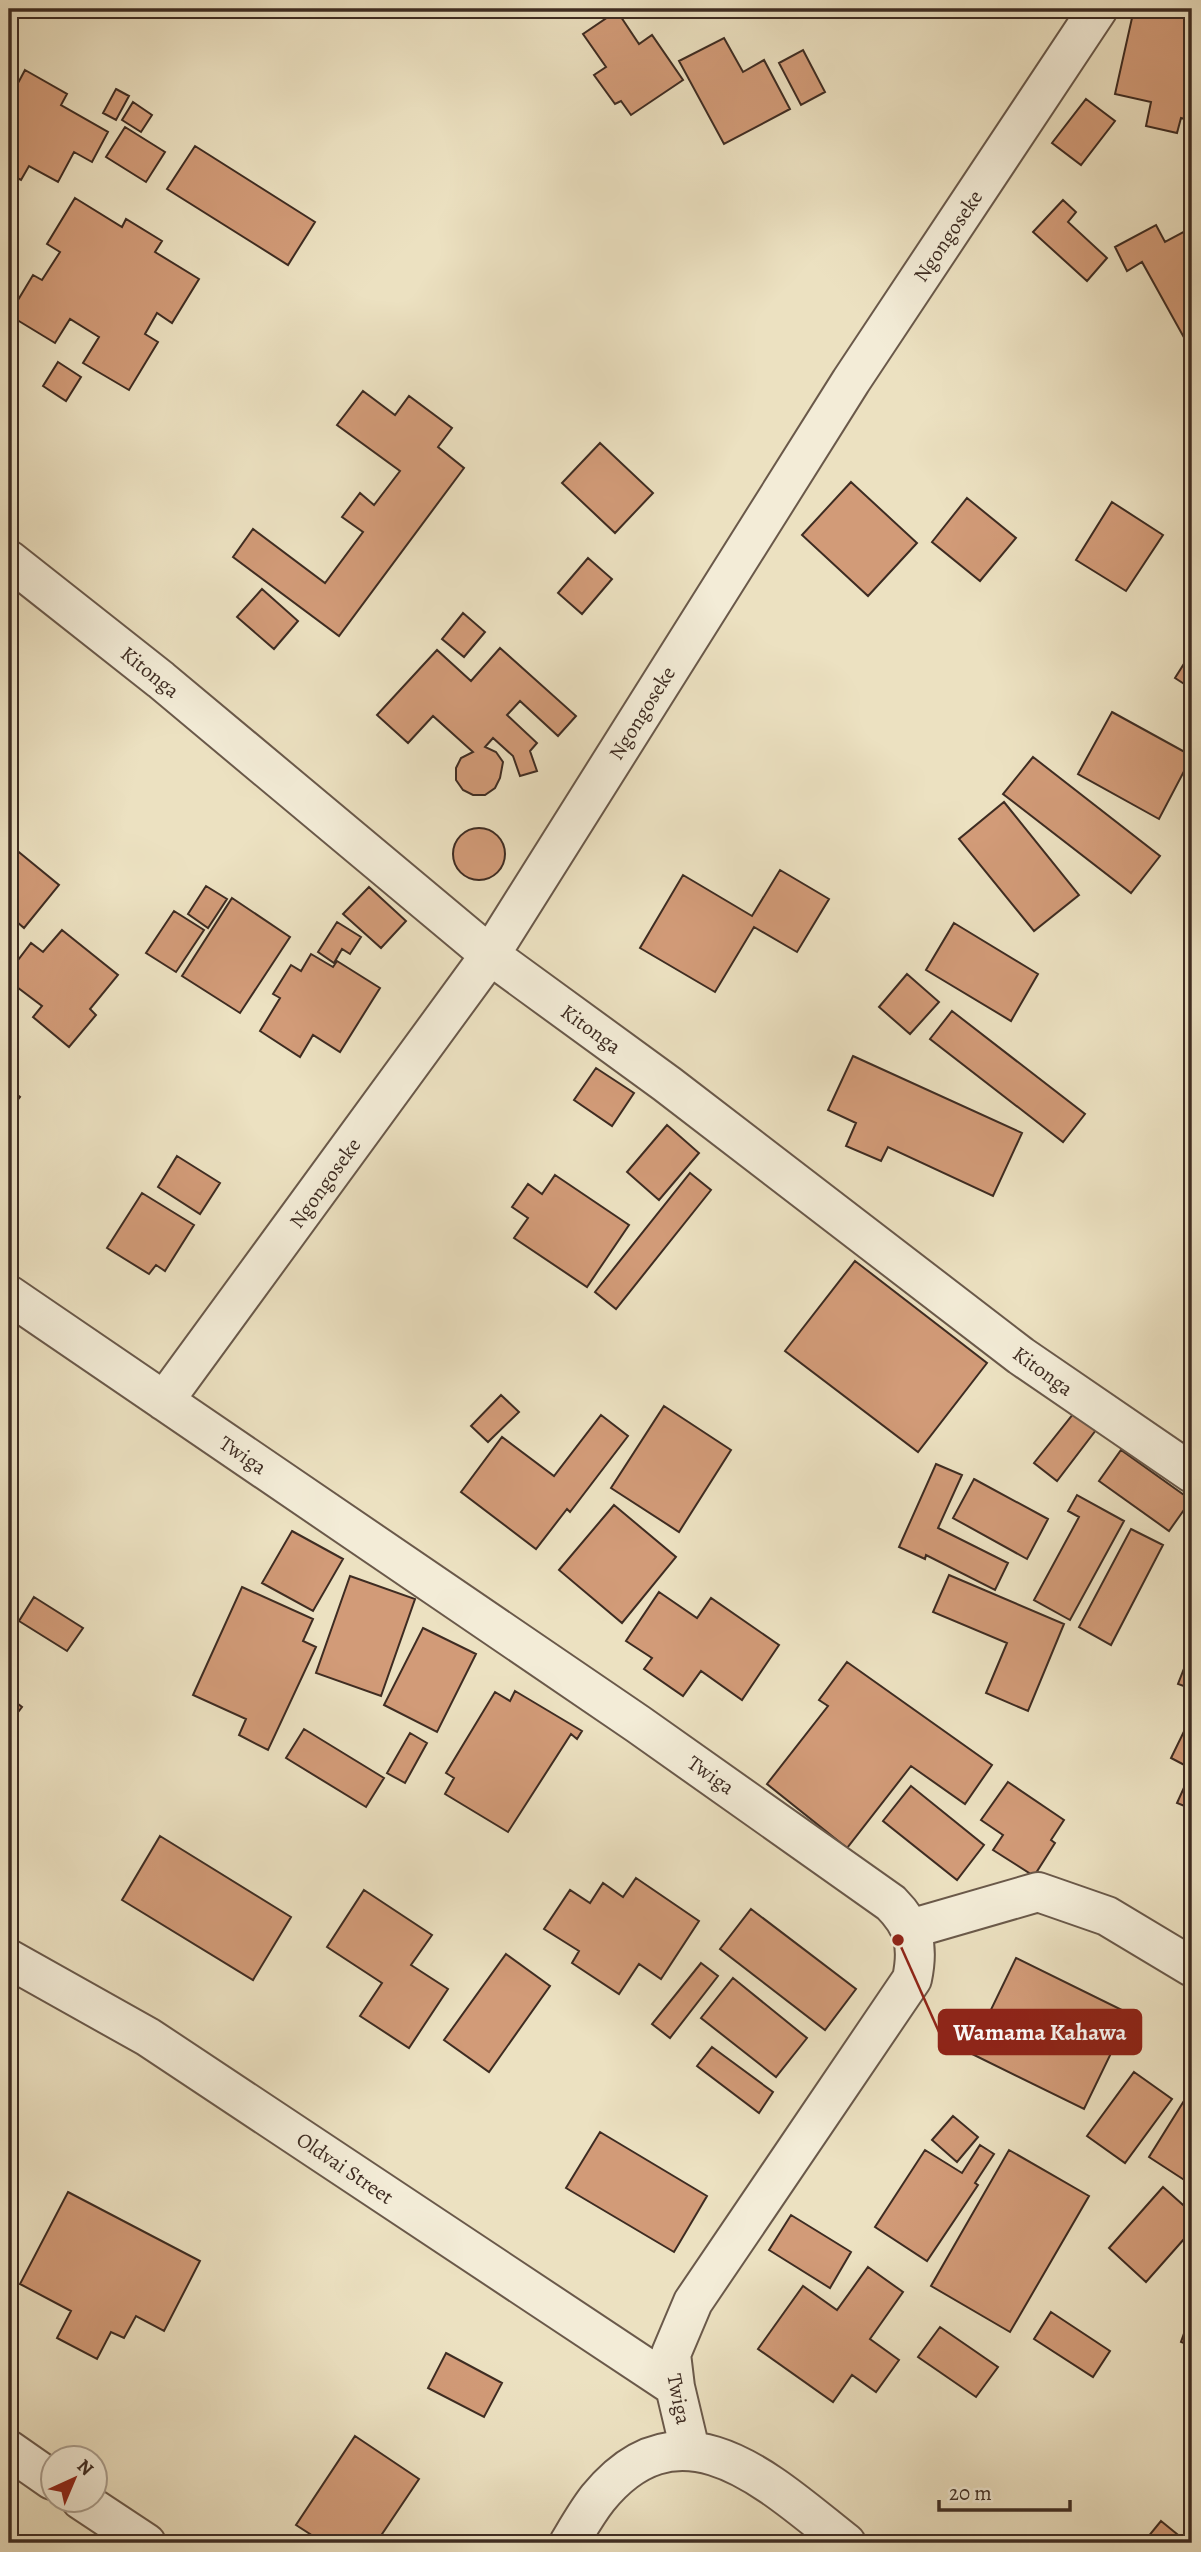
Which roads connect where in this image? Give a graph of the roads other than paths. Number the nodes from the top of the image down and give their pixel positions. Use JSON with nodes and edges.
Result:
{"nodes":[{"id":1,"x":1098,"y":9,"type":"edge"},
{"id":2,"x":9,"y":560,"type":"edge"},
{"id":3,"x":491,"y":955,"type":"junction"},
{"id":4,"x":9,"y":1296,"type":"edge"},
{"id":5,"x":164,"y":1401,"type":"junction"},
{"id":6,"x":1192,"y":1473,"type":"edge"},
{"id":7,"x":915,"y":1937,"type":"junction"},
{"id":8,"x":9,"y":1959,"type":"edge"},
{"id":9,"x":1192,"y":1967,"type":"edge"},
{"id":10,"x":675,"y":2387,"type":"junction"},
{"id":11,"x":9,"y":2450,"type":"edge"},
{"id":12,"x":690,"y":2450,"type":"junction"},
{"id":13,"x":38,"y":2470,"type":"edge"},
{"id":14,"x":102,"y":2514,"type":"edge"},
{"id":15,"x":146,"y":2543,"type":"edge"},
{"id":16,"x":569,"y":2543,"type":"edge"},
{"id":17,"x":846,"y":2543,"type":"edge"}],
"edges":[{"from":1,"to":3,"type":"street","name":"Ngongoseke"},
{"from":2,"to":3,"type":"street","name":"Kitonga"},
{"from":3,"to":5,"type":"street","name":"Ngongoseke"},
{"from":3,"to":6,"type":"street","name":"Kitonga"},
{"from":4,"to":5,"type":"street","name":"Twiga"},
{"from":5,"to":7,"type":"street","name":"Twiga"},
{"from":7,"to":9,"type":"street"},
{"from":7,"to":10,"type":"street","name":"Twiga"},
{"from":8,"to":10,"type":"street","name":"Oldvai Street"},
{"from":10,"to":12,"type":"street","name":"Twiga"},
{"from":11,"to":13,"type":"street"},
{"from":12,"to":16,"type":"street"},
{"from":12,"to":17,"type":"street"},
{"from":14,"to":15,"type":"street"}]}
